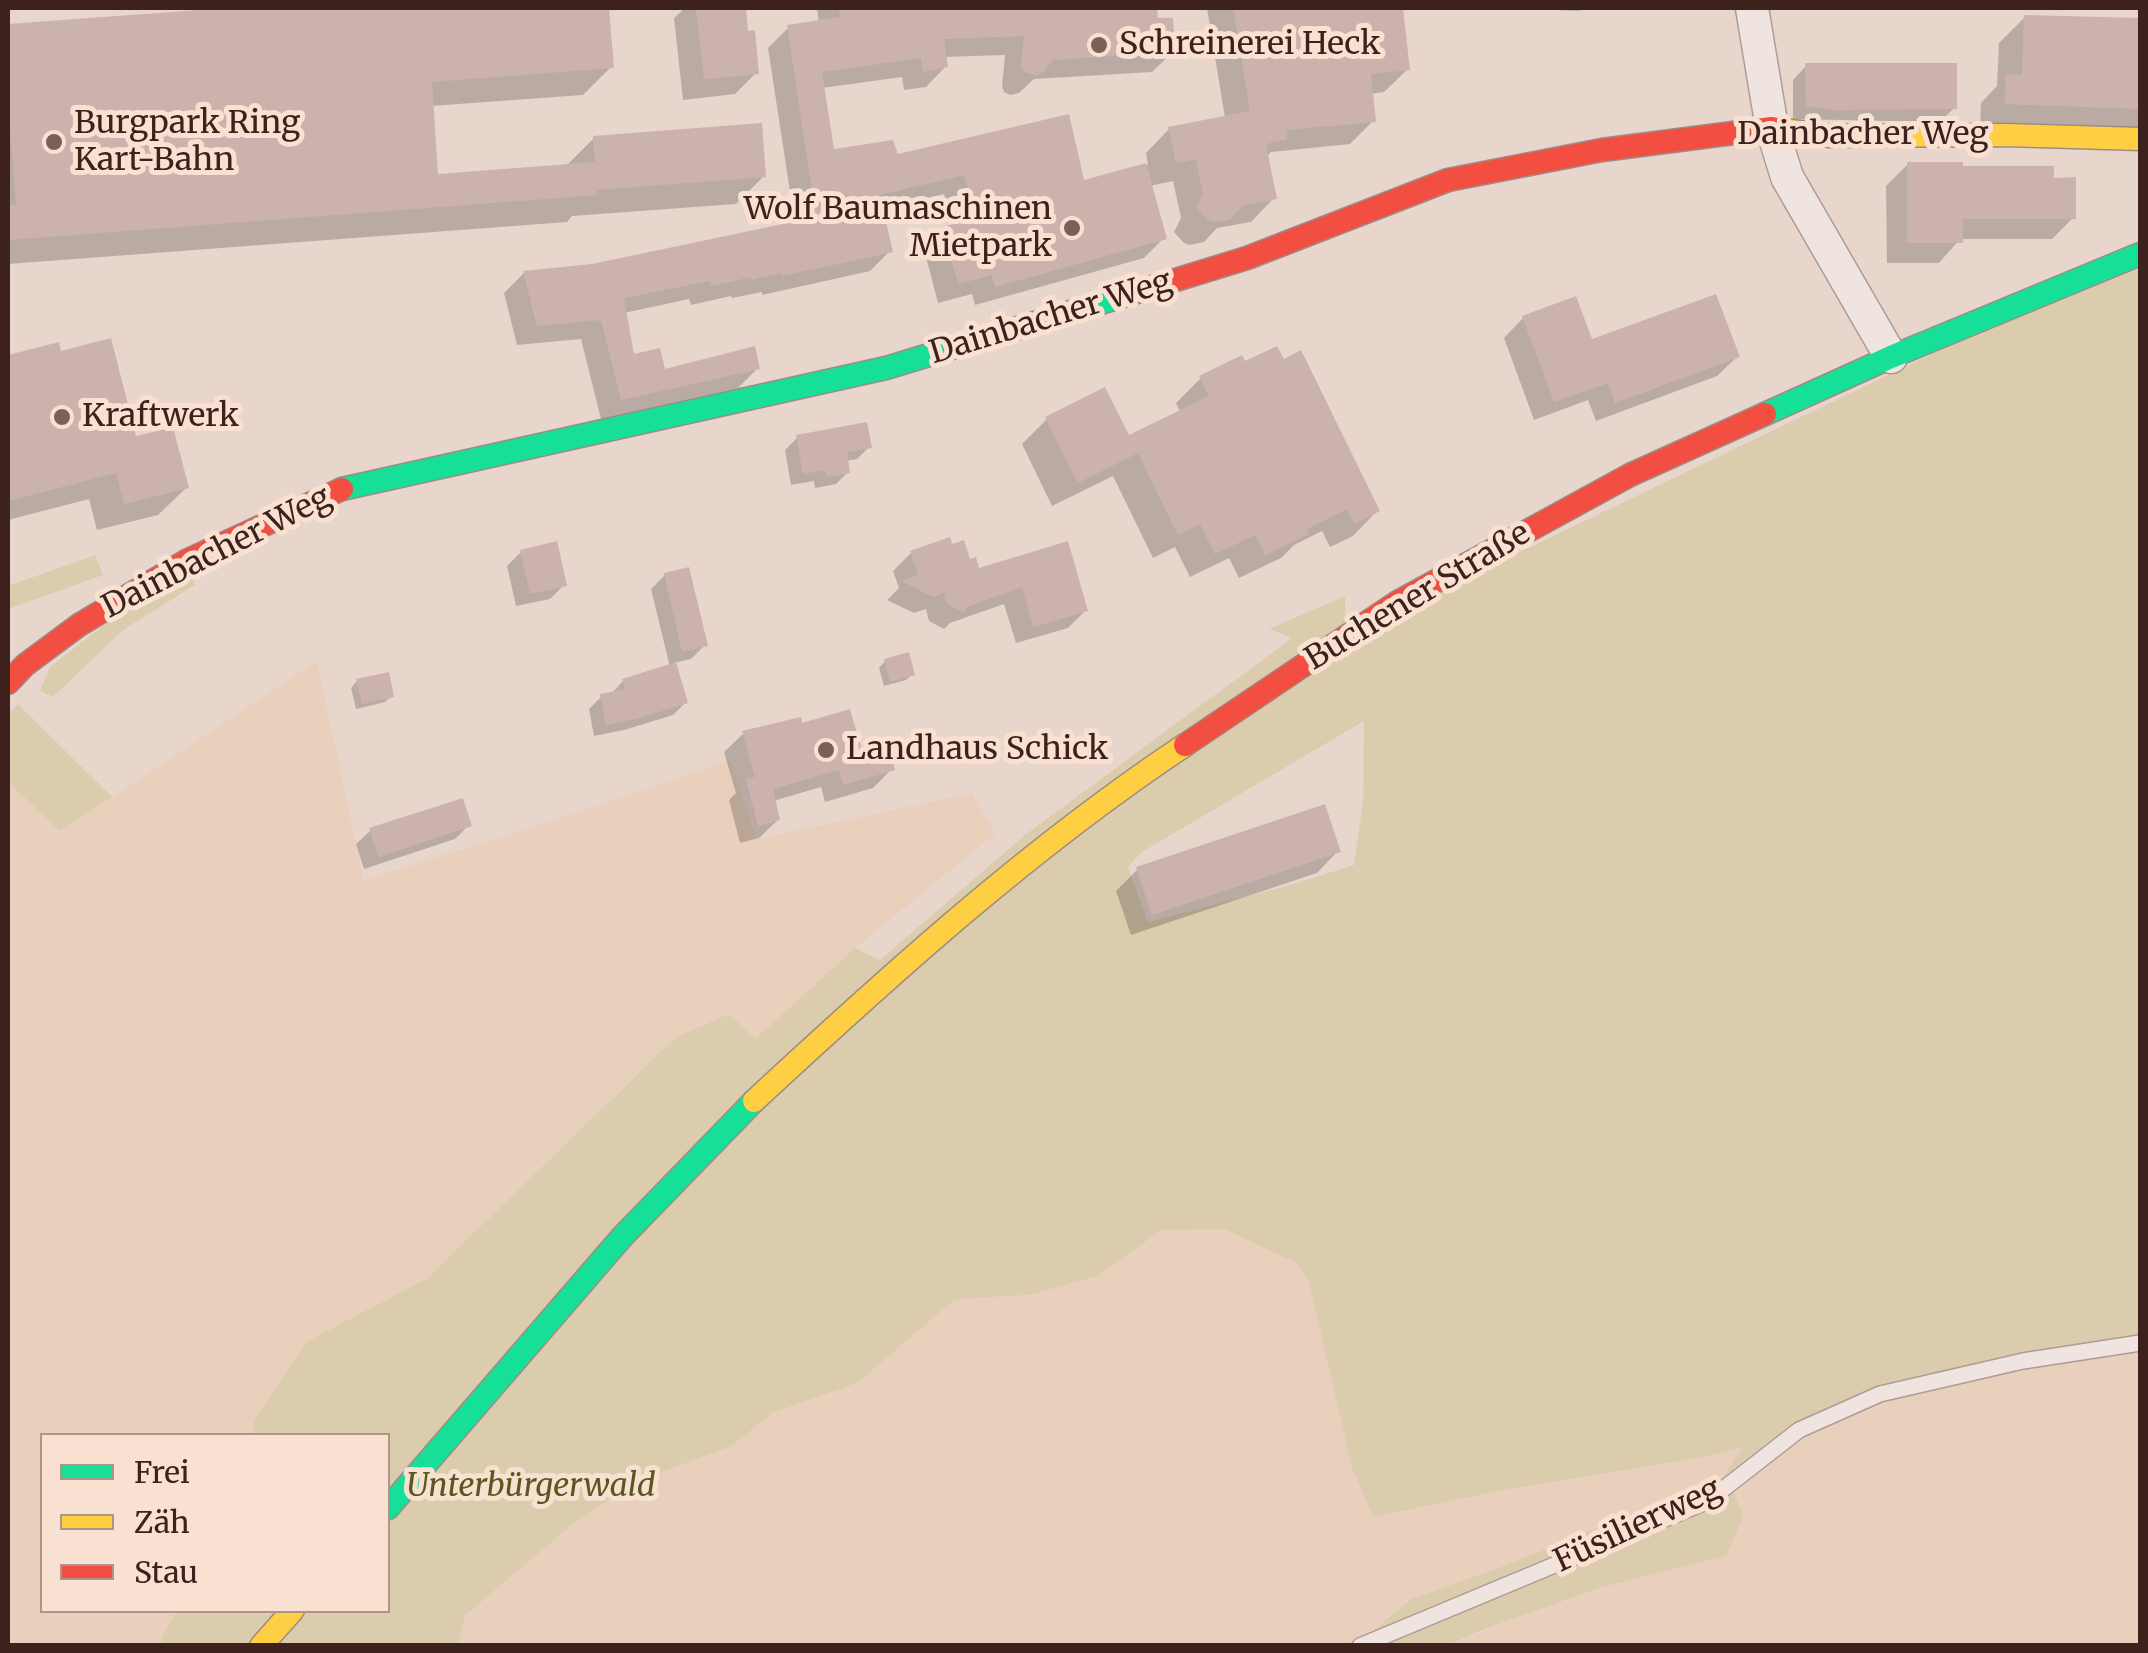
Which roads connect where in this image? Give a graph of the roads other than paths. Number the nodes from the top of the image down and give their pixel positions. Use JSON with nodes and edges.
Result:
{"nodes":[{"id":1,"x":1752,"y":8,"type":"edge"},
{"id":2,"x":1772,"y":128,"type":"junction"},
{"id":3,"x":2140,"y":138,"type":"edge"},
{"id":4,"x":2140,"y":254,"type":"edge"},
{"id":5,"x":1891,"y":357,"type":"junction"},
{"id":6,"x":8,"y":683,"type":"edge"},
{"id":7,"x":2140,"y":1343,"type":"edge"},
{"id":8,"x":390,"y":1506,"type":"edge"},
{"id":9,"x":290,"y":1613,"type":"edge"},
{"id":10,"x":261,"y":1646,"type":"edge"},
{"id":11,"x":1360,"y":1646,"type":"edge"}],
"edges":[{"from":1,"to":2,"type":"street"},
{"from":2,"to":3,"type":"street","name":"Dainbacher Weg"},
{"from":2,"to":5,"type":"street"},
{"from":2,"to":6,"type":"street","name":"Dainbacher Weg"},
{"from":4,"to":5,"type":"street","name":"Buchener Straße"},
{"from":5,"to":8,"type":"street","name":"Buchener Straße"},
{"from":7,"to":11,"type":"lane","name":"Füsilierweg"},
{"from":9,"to":10,"type":"street"}]}
